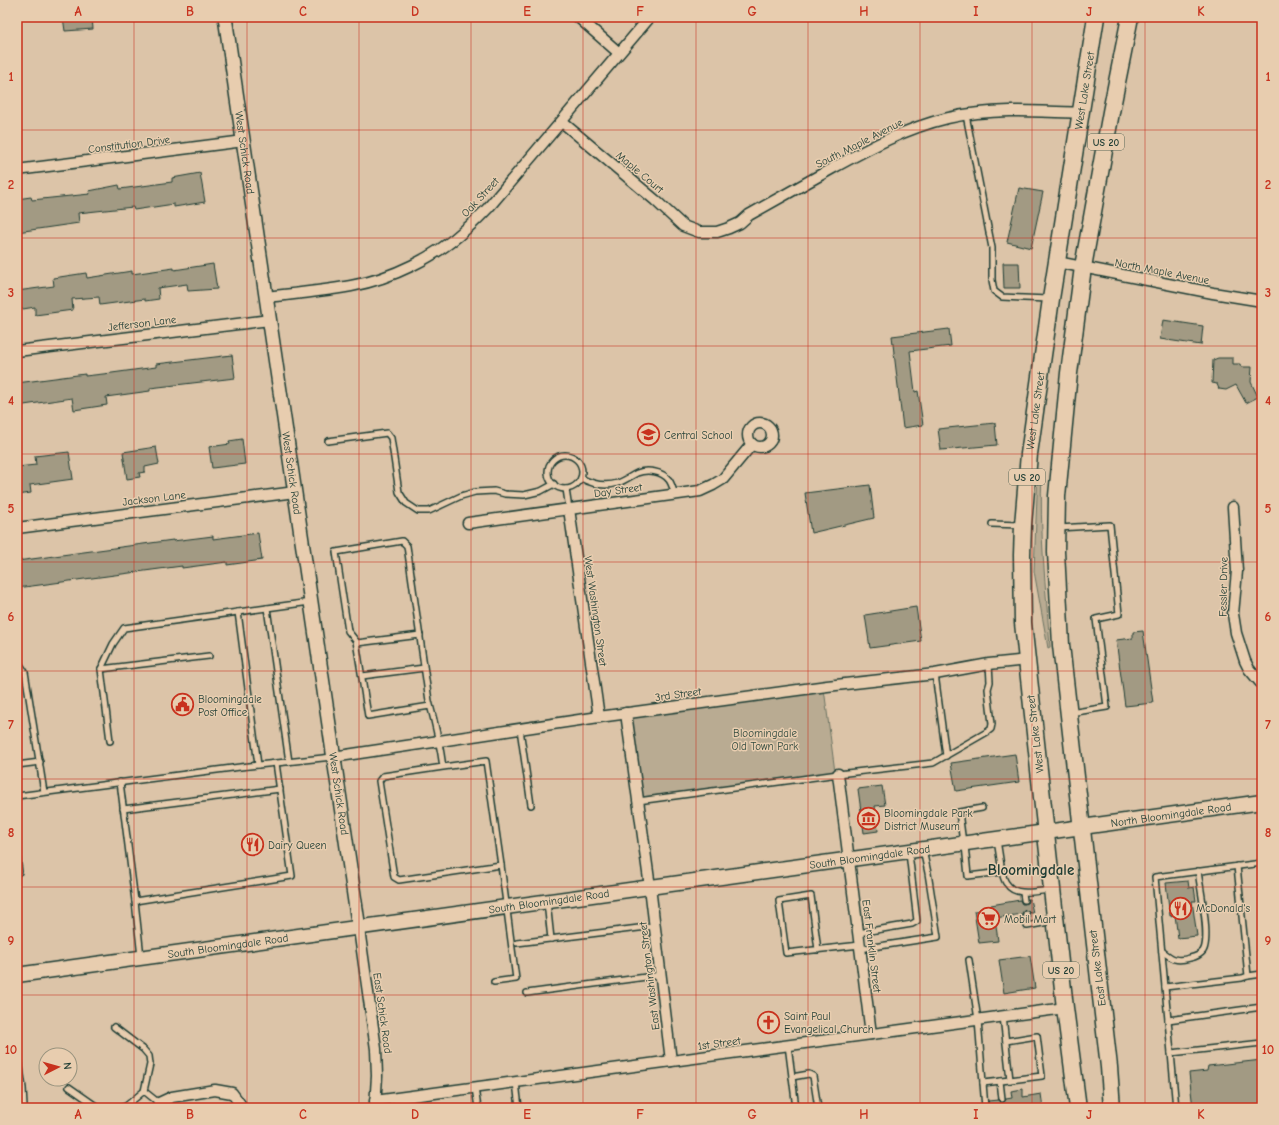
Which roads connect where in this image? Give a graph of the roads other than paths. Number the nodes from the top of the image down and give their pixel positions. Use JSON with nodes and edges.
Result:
{"nodes":[{"id":1,"x":225,"y":17,"type":"edge"},
{"id":2,"x":578,"y":17,"type":"edge"},
{"id":3,"x":650,"y":17,"type":"edge"},
{"id":4,"x":1096,"y":17,"type":"edge"},
{"id":5,"x":1130,"y":17,"type":"edge"},
{"id":6,"x":619,"y":53,"type":"junction"},
{"id":7,"x":1082,"y":113,"type":"junction"},
{"id":8,"x":966,"y":115,"type":"junction"},
{"id":9,"x":562,"y":122,"type":"junction"},
{"id":10,"x":244,"y":141,"type":"junction"},
{"id":11,"x":17,"y":170,"type":"edge"},
{"id":12,"x":707,"y":232,"type":"joint"},
{"id":13,"x":1057,"y":262,"type":"junction"},
{"id":14,"x":1083,"y":267,"type":"junction"},
{"id":15,"x":266,"y":297,"type":"junction"},
{"id":16,"x":1051,"y":299,"type":"junction"},
{"id":17,"x":1262,"y":301,"type":"edge"},
{"id":18,"x":270,"y":320,"type":"junction"},
{"id":19,"x":17,"y":351,"type":"edge"},
{"id":20,"x":328,"y":441,"type":"dead end"},
{"id":21,"x":752,"y":444,"type":"dead end"},
{"id":22,"x":581,"y":478,"type":"junction"},
{"id":23,"x":554,"y":484,"type":"junction"},
{"id":24,"x":566,"y":489,"type":"junction"},
{"id":25,"x":295,"y":492,"type":"junction"},
{"id":26,"x":675,"y":494,"type":"junction"},
{"id":27,"x":1233,"y":507,"type":"dead end"},
{"id":28,"x":569,"y":508,"type":"junction"},
{"id":29,"x":468,"y":523,"type":"dead end"},
{"id":30,"x":992,"y":524,"type":"dead end"},
{"id":31,"x":1023,"y":525,"type":"junction"},
{"id":32,"x":17,"y":528,"type":"edge"},
{"id":33,"x":1057,"y":528,"type":"junction"},
{"id":34,"x":311,"y":602,"type":"junction"},
{"id":35,"x":267,"y":608,"type":"junction"},
{"id":36,"x":238,"y":612,"type":"junction"},
{"id":37,"x":420,"y":635,"type":"junction"},
{"id":38,"x":357,"y":643,"type":"junction"},
{"id":39,"x":209,"y":656,"type":"dead end"},
{"id":40,"x":17,"y":660,"type":"edge"},
{"id":41,"x":1027,"y":660,"type":"junction"},
{"id":42,"x":989,"y":664,"type":"junction"},
{"id":43,"x":424,"y":668,"type":"junction"},
{"id":44,"x":101,"y":669,"type":"junction"},
{"id":45,"x":935,"y":674,"type":"junction"},
{"id":46,"x":362,"y":676,"type":"junction"},
{"id":47,"x":1262,"y":684,"type":"edge"},
{"id":48,"x":430,"y":706,"type":"junction"},
{"id":49,"x":626,"y":713,"type":"junction"},
{"id":50,"x":1068,"y":713,"type":"junction"},
{"id":51,"x":599,"y":717,"type":"junction"},
{"id":52,"x":520,"y":729,"type":"junction"},
{"id":53,"x":110,"y":741,"type":"dead end"},
{"id":54,"x":440,"y":741,"type":"junction"},
{"id":55,"x":946,"y":756,"type":"junction"},
{"id":56,"x":333,"y":757,"type":"junction"},
{"id":57,"x":40,"y":762,"type":"junction"},
{"id":58,"x":289,"y":762,"type":"junction"},
{"id":59,"x":276,"y":763,"type":"junction"},
{"id":60,"x":17,"y":765,"type":"edge"},
{"id":61,"x":258,"y":765,"type":"junction"},
{"id":62,"x":443,"y":767,"type":"junction"},
{"id":63,"x":838,"y":774,"type":"junction"},
{"id":64,"x":120,"y":782,"type":"junction"},
{"id":65,"x":280,"y":789,"type":"junction"},
{"id":66,"x":44,"y":792,"type":"junction"},
{"id":67,"x":17,"y":796,"type":"edge"},
{"id":68,"x":638,"y":801,"type":"junction"},
{"id":69,"x":1262,"y":802,"type":"edge"},
{"id":70,"x":532,"y":805,"type":"dead end"},
{"id":71,"x":982,"y":808,"type":"dead end"},
{"id":72,"x":123,"y":809,"type":"junction"},
{"id":73,"x":1081,"y":827,"type":"junction"},
{"id":74,"x":1046,"y":832,"type":"junction"},
{"id":75,"x":997,"y":839,"type":"junction"},
{"id":76,"x":964,"y":844,"type":"junction"},
{"id":77,"x":923,"y":850,"type":"junction"},
{"id":78,"x":909,"y":852,"type":"junction"},
{"id":79,"x":17,"y":857,"type":"edge"},
{"id":80,"x":849,"y":860,"type":"junction"},
{"id":81,"x":1262,"y":863,"type":"edge"},
{"id":82,"x":501,"y":865,"type":"junction"},
{"id":83,"x":1237,"y":866,"type":"junction"},
{"id":84,"x":1198,"y":871,"type":"junction"},
{"id":85,"x":1002,"y":872,"type":"junction"},
{"id":86,"x":17,"y":873,"type":"edge"},
{"id":87,"x":650,"y":887,"type":"junction"},
{"id":88,"x":1052,"y":890,"type":"junction"},
{"id":89,"x":1023,"y":893,"type":"junction"},
{"id":90,"x":1024,"y":900,"type":"dead end"},
{"id":91,"x":135,"y":901,"type":"junction"},
{"id":92,"x":547,"y":902,"type":"junction"},
{"id":93,"x":507,"y":907,"type":"junction"},
{"id":94,"x":1026,"y":914,"type":"dead end"},
{"id":95,"x":1055,"y":921,"type":"junction"},
{"id":96,"x":655,"y":926,"type":"junction"},
{"id":97,"x":359,"y":929,"type":"junction"},
{"id":98,"x":858,"y":933,"type":"junction"},
{"id":99,"x":551,"y":939,"type":"junction"},
{"id":100,"x":517,"y":943,"type":"dead end"},
{"id":101,"x":860,"y":947,"type":"junction"},
{"id":102,"x":818,"y":950,"type":"junction"},
{"id":103,"x":1162,"y":951,"type":"junction"},
{"id":104,"x":141,"y":958,"type":"junction"},
{"id":105,"x":969,"y":960,"type":"dead end"},
{"id":106,"x":661,"y":974,"type":"junction"},
{"id":107,"x":1262,"y":974,"type":"edge"},
{"id":108,"x":17,"y":976,"type":"edge"},
{"id":109,"x":1248,"y":976,"type":"junction"},
{"id":110,"x":494,"y":982,"type":"dead end"},
{"id":111,"x":1165,"y":987,"type":"junction"},
{"id":112,"x":527,"y":993,"type":"dead end"},
{"id":113,"x":1262,"y":1007,"type":"edge"},
{"id":114,"x":1065,"y":1008,"type":"junction"},
{"id":115,"x":1003,"y":1016,"type":"junction"},
{"id":116,"x":978,"y":1020,"type":"junction"},
{"id":117,"x":1168,"y":1020,"type":"junction"},
{"id":118,"x":114,"y":1027,"type":"dead end"},
{"id":119,"x":871,"y":1034,"type":"junction"},
{"id":120,"x":1006,"y":1041,"type":"junction"},
{"id":121,"x":1262,"y":1043,"type":"edge"},
{"id":122,"x":788,"y":1045,"type":"junction"},
{"id":123,"x":17,"y":1047,"type":"edge"},
{"id":124,"x":1171,"y":1053,"type":"junction"},
{"id":125,"x":671,"y":1061,"type":"junction"},
{"id":126,"x":792,"y":1077,"type":"junction"},
{"id":127,"x":1010,"y":1080,"type":"junction"},
{"id":128,"x":1000,"y":1081,"type":"junction"},
{"id":129,"x":516,"y":1082,"type":"junction"},
{"id":130,"x":983,"y":1083,"type":"junction"},
{"id":131,"x":69,"y":1087,"type":"dead end"},
{"id":132,"x":474,"y":1088,"type":"junction"},
{"id":133,"x":144,"y":1091,"type":"junction"},
{"id":134,"x":1002,"y":1099,"type":"dead end"},
{"id":135,"x":375,"y":1104,"type":"edge"},
{"id":136,"x":158,"y":1106,"type":"edge"},
{"id":137,"x":17,"y":1108,"type":"edge"},
{"id":138,"x":99,"y":1108,"type":"edge"},
{"id":139,"x":121,"y":1108,"type":"edge"},
{"id":140,"x":243,"y":1108,"type":"edge"},
{"id":141,"x":478,"y":1108,"type":"edge"},
{"id":142,"x":519,"y":1108,"type":"edge"},
{"id":143,"x":796,"y":1108,"type":"edge"},
{"id":144,"x":818,"y":1108,"type":"edge"},
{"id":145,"x":985,"y":1108,"type":"edge"},
{"id":146,"x":1078,"y":1108,"type":"edge"},
{"id":147,"x":1112,"y":1108,"type":"edge"},
{"id":148,"x":1176,"y":1108,"type":"edge"}],
"edges":[{"from":1,"to":10,"type":"street","name":"West Schick Road"},
{"from":2,"to":6,"type":"street"},
{"from":3,"to":6,"type":"street","name":"Oak Street"},
{"from":4,"to":7,"type":"main road","name":"West Lake Street","number":"US 20"},
{"from":5,"to":14,"type":"main road","number":"US 20"},
{"from":6,"to":9,"type":"street","name":"Oak Street"},
{"from":7,"to":8,"type":"street","name":"South Maple Avenue"},
{"from":7,"to":13,"type":"main road","name":"West Lake Street","number":"US 20"},
{"from":8,"to":12,"type":"street","name":"South Maple Avenue"},
{"from":8,"to":16,"type":"lane"},
{"from":9,"to":12,"type":"street","name":"Maple Court"},
{"from":9,"to":15,"type":"street","name":"Oak Street"},
{"from":10,"to":11,"type":"street","name":"Constitution Drive"},
{"from":10,"to":15,"type":"street","name":"West Schick Road"},
{"from":13,"to":14,"type":"street","name":"North Maple Avenue"},
{"from":13,"to":16,"type":"main road","name":"West Lake Street","number":"US 20"},
{"from":14,"to":17,"type":"street","name":"North Maple Avenue"},
{"from":14,"to":33,"type":"main road","number":"US 20"},
{"from":15,"to":18,"type":"street","name":"West Schick Road"},
{"from":16,"to":31,"type":"main road","name":"West Lake Street","number":"US 20"},
{"from":18,"to":19,"type":"street","name":"Jefferson Lane"},
{"from":18,"to":25,"type":"street","name":"West Schick Road"},
{"from":20,"to":23,"type":"lane"},
{"from":21,"to":26,"type":"street","name":"Day Street"},
{"from":22,"to":23,"type":"lane"},
{"from":22,"to":24,"type":"lane"},
{"from":22,"to":26,"type":"lane"},
{"from":23,"to":24,"type":"lane"},
{"from":24,"to":28,"type":"lane"},
{"from":25,"to":32,"type":"street","name":"Jackson Lane"},
{"from":25,"to":34,"type":"street","name":"West Schick Road"},
{"from":26,"to":28,"type":"street","name":"Day Street"},
{"from":27,"to":47,"type":"street","name":"Fessler Drive"},
{"from":28,"to":29,"type":"street","name":"Day Street"},
{"from":28,"to":51,"type":"street","name":"West Washington Street"},
{"from":30,"to":31,"type":"lane"},
{"from":31,"to":41,"type":"main road","name":"West Lake Street","number":"US 20"},
{"from":33,"to":50,"type":"main road","number":"US 20"},
{"from":33,"to":50,"type":"lane"},
{"from":34,"to":35,"type":"lane"},
{"from":34,"to":56,"type":"street","name":"West Schick Road"},
{"from":35,"to":36,"type":"lane"},
{"from":35,"to":58,"type":"lane"},
{"from":36,"to":44,"type":"lane"},
{"from":36,"to":61,"type":"lane"},
{"from":37,"to":38,"type":"lane"},
{"from":37,"to":38,"type":"lane"},
{"from":37,"to":43,"type":"lane"},
{"from":38,"to":46,"type":"lane"},
{"from":39,"to":44,"type":"lane"},
{"from":40,"to":57,"type":"lane"},
{"from":41,"to":42,"type":"street","name":"3rd Street"},
{"from":41,"to":74,"type":"main road","name":"West Lake Street","number":"US 20"},
{"from":42,"to":45,"type":"street","name":"3rd Street"},
{"from":42,"to":55,"type":"lane"},
{"from":43,"to":46,"type":"lane"},
{"from":43,"to":48,"type":"lane"},
{"from":44,"to":53,"type":"lane"},
{"from":45,"to":49,"type":"street","name":"3rd Street"},
{"from":45,"to":55,"type":"lane"},
{"from":46,"to":48,"type":"lane"},
{"from":48,"to":54,"type":"lane"},
{"from":49,"to":51,"type":"street","name":"3rd Street"},
{"from":49,"to":68,"type":"street"},
{"from":50,"to":73,"type":"main road","number":"US 20"},
{"from":51,"to":52,"type":"street","name":"3rd Street"},
{"from":52,"to":54,"type":"street","name":"3rd Street"},
{"from":52,"to":70,"type":"lane"},
{"from":54,"to":56,"type":"street","name":"3rd Street"},
{"from":54,"to":62,"type":"lane"},
{"from":55,"to":63,"type":"lane"},
{"from":56,"to":58,"type":"lane"},
{"from":56,"to":97,"type":"street","name":"West Schick Road"},
{"from":57,"to":60,"type":"lane"},
{"from":57,"to":66,"type":"lane"},
{"from":58,"to":59,"type":"lane"},
{"from":59,"to":61,"type":"lane"},
{"from":59,"to":65,"type":"lane"},
{"from":61,"to":64,"type":"lane"},
{"from":62,"to":82,"type":"lane"},
{"from":62,"to":82,"type":"lane"},
{"from":63,"to":68,"type":"lane"},
{"from":63,"to":80,"type":"street","name":"East Franklin Street"},
{"from":64,"to":66,"type":"lane"},
{"from":64,"to":72,"type":"lane"},
{"from":65,"to":72,"type":"lane"},
{"from":65,"to":91,"type":"lane"},
{"from":66,"to":67,"type":"lane"},
{"from":68,"to":87,"type":"street"},
{"from":69,"to":73,"type":"main road","name":"North Bloomingdale Road"},
{"from":71,"to":76,"type":"lane"},
{"from":72,"to":91,"type":"lane"},
{"from":73,"to":74,"type":"main road","name":"South Bloomingdale Road"},
{"from":73,"to":147,"type":"main road","name":"East Lake Street","number":"US 20"},
{"from":74,"to":75,"type":"main road","name":"South Bloomingdale Road"},
{"from":74,"to":88,"type":"main road","number":"US 20"},
{"from":75,"to":76,"type":"main road","name":"South Bloomingdale Road"},
{"from":75,"to":85,"type":"lane"},
{"from":76,"to":77,"type":"main road","name":"South Bloomingdale Road"},
{"from":76,"to":85,"type":"lane"},
{"from":77,"to":78,"type":"main road","name":"South Bloomingdale Road"},
{"from":77,"to":101,"type":"lane"},
{"from":78,"to":80,"type":"main road","name":"South Bloomingdale Road"},
{"from":78,"to":98,"type":"lane"},
{"from":79,"to":86,"type":"lane"},
{"from":80,"to":87,"type":"main road","name":"South Bloomingdale Road"},
{"from":80,"to":98,"type":"street","name":"East Franklin Street"},
{"from":81,"to":83,"type":"lane"},
{"from":82,"to":93,"type":"lane"},
{"from":83,"to":84,"type":"lane"},
{"from":83,"to":109,"type":"lane"},
{"from":84,"to":103,"type":"lane"},
{"from":84,"to":103,"type":"lane"},
{"from":85,"to":89,"type":"lane"},
{"from":87,"to":92,"type":"main road","name":"South Bloomingdale Road"},
{"from":87,"to":96,"type":"street","name":"East Washington Street"},
{"from":88,"to":89,"type":"lane"},
{"from":88,"to":95,"type":"main road","number":"US 20"},
{"from":89,"to":90,"type":"lane"},
{"from":91,"to":104,"type":"lane"},
{"from":92,"to":93,"type":"main road","name":"South Bloomingdale Road"},
{"from":92,"to":99,"type":"lane"},
{"from":93,"to":97,"type":"main road","name":"South Bloomingdale Road"},
{"from":93,"to":110,"type":"lane"},
{"from":94,"to":95,"type":"lane"},
{"from":95,"to":114,"type":"main road","number":"US 20"},
{"from":96,"to":99,"type":"lane"},
{"from":96,"to":106,"type":"street","name":"East Washington Street"},
{"from":97,"to":104,"type":"main road","name":"South Bloomingdale Road"},
{"from":97,"to":135,"type":"street","name":"East Schick Road"},
{"from":98,"to":101,"type":"street","name":"East Franklin Street"},
{"from":99,"to":100,"type":"lane"},
{"from":101,"to":102,"type":"lane"},
{"from":101,"to":119,"type":"street","name":"East Franklin Street"},
{"from":102,"to":102,"type":"lane"},
{"from":103,"to":111,"type":"lane"},
{"from":104,"to":108,"type":"main road","name":"South Bloomingdale Road"},
{"from":105,"to":116,"type":"lane"},
{"from":106,"to":112,"type":"lane"},
{"from":106,"to":125,"type":"street","name":"East Washington Street"},
{"from":107,"to":109,"type":"lane"},
{"from":109,"to":111,"type":"lane"},
{"from":111,"to":117,"type":"lane"},
{"from":113,"to":117,"type":"lane"},
{"from":114,"to":115,"type":"street","name":"1st Street"},
{"from":114,"to":146,"type":"main road","number":"US 20"},
{"from":115,"to":116,"type":"street","name":"1st Street"},
{"from":115,"to":120,"type":"lane"},
{"from":116,"to":119,"type":"street","name":"1st Street"},
{"from":116,"to":130,"type":"lane"},
{"from":117,"to":124,"type":"lane"},
{"from":118,"to":133,"type":"lane"},
{"from":119,"to":122,"type":"street","name":"1st Street"},
{"from":120,"to":127,"type":"lane"},
{"from":120,"to":127,"type":"lane"},
{"from":121,"to":124,"type":"lane"},
{"from":122,"to":125,"type":"street","name":"1st Street"},
{"from":122,"to":126,"type":"lane"},
{"from":123,"to":137,"type":"lane"},
{"from":124,"to":148,"type":"lane"},
{"from":125,"to":129,"type":"street","name":"1st Street"},
{"from":126,"to":143,"type":"lane"},
{"from":126,"to":144,"type":"lane"},
{"from":127,"to":128,"type":"lane"},
{"from":128,"to":130,"type":"lane"},
{"from":128,"to":134,"type":"lane"},
{"from":129,"to":132,"type":"street","name":"1st Street"},
{"from":129,"to":142,"type":"lane"},
{"from":130,"to":145,"type":"lane"},
{"from":131,"to":138,"type":"lane"},
{"from":132,"to":135,"type":"street","name":"1st Street"},
{"from":132,"to":141,"type":"lane"},
{"from":133,"to":136,"type":"lane"},
{"from":133,"to":139,"type":"lane"},
{"from":136,"to":140,"type":"street"}]}
